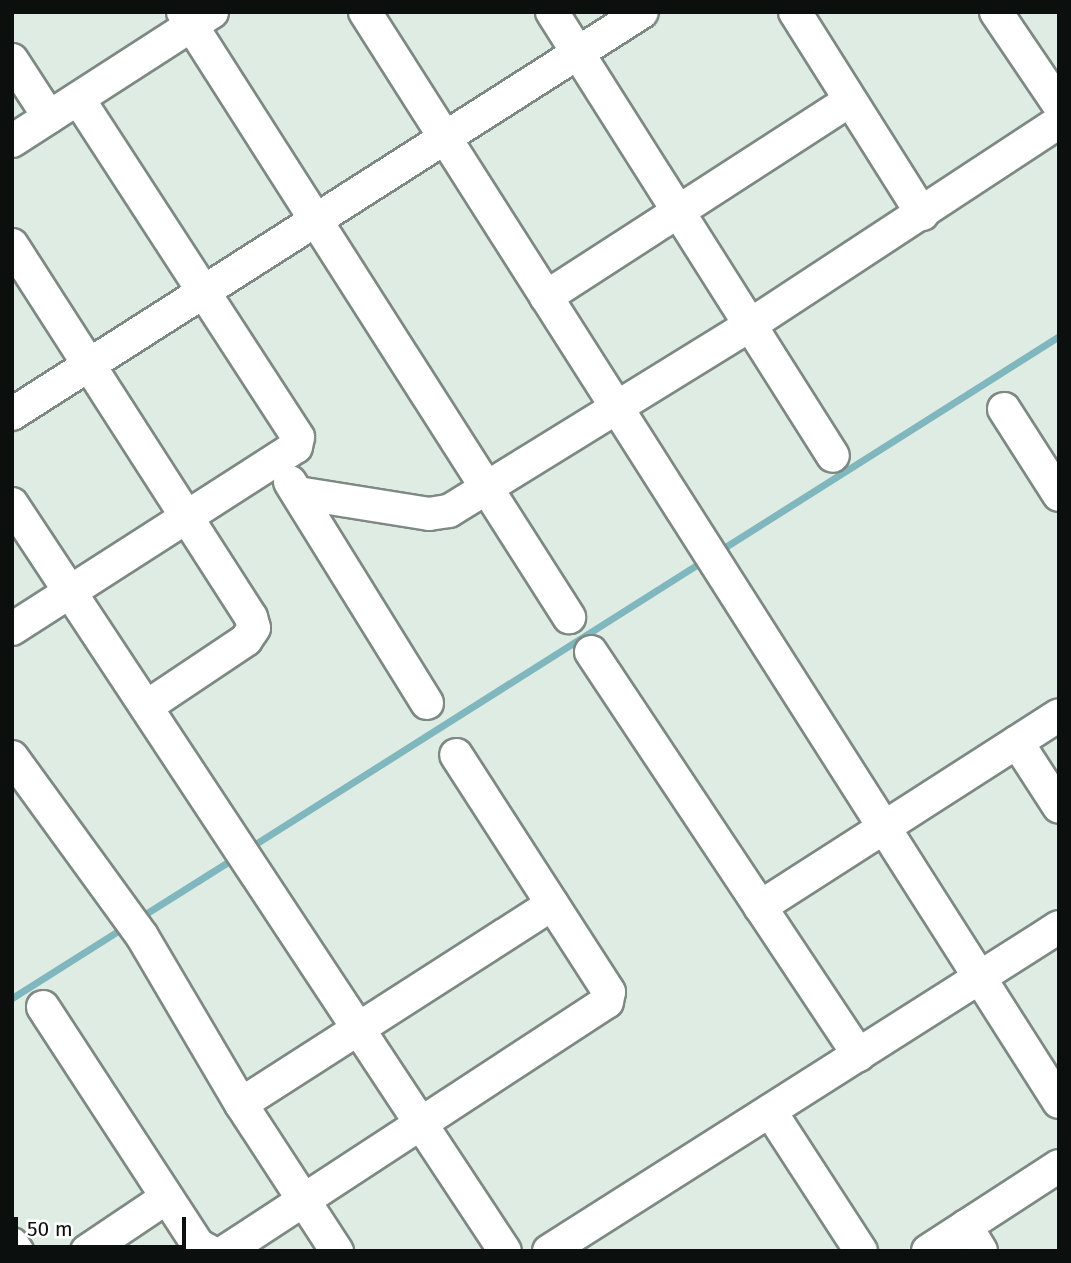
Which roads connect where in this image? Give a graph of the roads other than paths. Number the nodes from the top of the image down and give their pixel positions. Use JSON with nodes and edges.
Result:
{"nodes":[{"id":1,"x":365,"y":12,"type":"edge"},
{"id":2,"x":552,"y":12,"type":"edge"},
{"id":3,"x":642,"y":12,"type":"edge"},
{"id":4,"x":794,"y":12,"type":"edge"},
{"id":5,"x":996,"y":12,"type":"edge"},
{"id":6,"x":195,"y":17,"type":"edge"},
{"id":7,"x":579,"y":54,"type":"junction"},
{"id":8,"x":12,"y":60,"type":"edge"},
{"id":9,"x":79,"y":100,"type":"junction"},
{"id":10,"x":850,"y":100,"type":"junction"},
{"id":11,"x":1059,"y":105,"type":"edge"},
{"id":12,"x":49,"y":117,"type":"junction"},
{"id":13,"x":1059,"y":122,"type":"edge"},
{"id":14,"x":445,"y":137,"type":"junction"},
{"id":15,"x":12,"y":141,"type":"edge"},
{"id":16,"x":679,"y":210,"type":"junction"},
{"id":17,"x":922,"y":214,"type":"junction"},
{"id":18,"x":315,"y":220,"type":"junction"},
{"id":19,"x":12,"y":245,"type":"edge"},
{"id":20,"x":205,"y":292,"type":"junction"},
{"id":21,"x":546,"y":297,"type":"junction"},
{"id":22,"x":750,"y":325,"type":"junction"},
{"id":23,"x":91,"y":364,"type":"junction"},
{"id":24,"x":616,"y":407,"type":"junction"},
{"id":25,"x":1004,"y":409,"type":"dead end"},
{"id":26,"x":12,"y":414,"type":"edge"},
{"id":27,"x":833,"y":456,"type":"dead end"},
{"id":28,"x":275,"y":460,"type":"junction"},
{"id":29,"x":486,"y":488,"type":"junction"},
{"id":30,"x":298,"y":493,"type":"junction"},
{"id":31,"x":1059,"y":495,"type":"edge"},
{"id":32,"x":12,"y":504,"type":"edge"},
{"id":33,"x":187,"y":516,"type":"junction"},
{"id":34,"x":70,"y":592,"type":"junction"},
{"id":35,"x":569,"y":617,"type":"dead end"},
{"id":36,"x":12,"y":629,"type":"edge"},
{"id":37,"x":590,"y":652,"type":"dead end"},
{"id":38,"x":427,"y":703,"type":"dead end"},
{"id":39,"x":146,"y":707,"type":"junction"},
{"id":40,"x":1059,"y":715,"type":"edge"},
{"id":41,"x":1017,"y":742,"type":"junction"},
{"id":42,"x":456,"y":755,"type":"dead end"},
{"id":43,"x":12,"y":757,"type":"edge"},
{"id":44,"x":1059,"y":807,"type":"edge"},
{"id":45,"x":884,"y":828,"type":"junction"},
{"id":46,"x":552,"y":904,"type":"junction"},
{"id":47,"x":760,"y":907,"type":"junction"},
{"id":48,"x":1059,"y":927,"type":"edge"},
{"id":49,"x":979,"y":978,"type":"junction"},
{"id":50,"x":43,"y":1007,"type":"dead end"},
{"id":51,"x":359,"y":1029,"type":"junction"},
{"id":52,"x":859,"y":1055,"type":"junction"},
{"id":53,"x":1059,"y":1102,"type":"edge"},
{"id":54,"x":241,"y":1104,"type":"junction"},
{"id":55,"x":770,"y":1111,"type":"junction"},
{"id":56,"x":421,"y":1124,"type":"junction"},
{"id":57,"x":1059,"y":1166,"type":"edge"},
{"id":58,"x":166,"y":1198,"type":"junction"},
{"id":59,"x":303,"y":1199,"type":"junction"},
{"id":60,"x":973,"y":1238,"type":"edge"},
{"id":61,"x":12,"y":1244,"type":"edge"},
{"id":62,"x":17,"y":1251,"type":"edge"},
{"id":63,"x":87,"y":1251,"type":"edge"},
{"id":64,"x":209,"y":1251,"type":"edge"},
{"id":65,"x":226,"y":1251,"type":"edge"},
{"id":66,"x":337,"y":1251,"type":"edge"},
{"id":67,"x":505,"y":1251,"type":"edge"},
{"id":68,"x":550,"y":1251,"type":"edge"},
{"id":69,"x":861,"y":1251,"type":"edge"},
{"id":70,"x":928,"y":1251,"type":"edge"}],
"edges":[{"from":1,"to":14,"type":"street"},
{"from":2,"to":7,"type":"street"},
{"from":3,"to":7,"type":"street"},
{"from":4,"to":10,"type":"street"},
{"from":5,"to":11,"type":"street"},
{"from":6,"to":9,"type":"street"},
{"from":6,"to":18,"type":"street"},
{"from":7,"to":14,"type":"street"},
{"from":7,"to":16,"type":"street"},
{"from":8,"to":12,"type":"street"},
{"from":9,"to":12,"type":"street"},
{"from":9,"to":20,"type":"street"},
{"from":10,"to":16,"type":"street"},
{"from":10,"to":17,"type":"street"},
{"from":12,"to":15,"type":"street"},
{"from":13,"to":17,"type":"street"},
{"from":14,"to":18,"type":"street"},
{"from":14,"to":21,"type":"street"},
{"from":16,"to":21,"type":"street"},
{"from":16,"to":22,"type":"street"},
{"from":17,"to":22,"type":"street"},
{"from":18,"to":20,"type":"street"},
{"from":18,"to":29,"type":"street"},
{"from":19,"to":23,"type":"street"},
{"from":20,"to":23,"type":"street"},
{"from":20,"to":28,"type":"street"},
{"from":21,"to":24,"type":"street"},
{"from":22,"to":24,"type":"street"},
{"from":22,"to":27,"type":"street"},
{"from":23,"to":26,"type":"street"},
{"from":23,"to":33,"type":"street"},
{"from":24,"to":29,"type":"street"},
{"from":24,"to":45,"type":"street"},
{"from":25,"to":31,"type":"street"},
{"from":28,"to":30,"type":"street"},
{"from":28,"to":33,"type":"street"},
{"from":29,"to":30,"type":"street"},
{"from":29,"to":35,"type":"street"},
{"from":30,"to":38,"type":"street"},
{"from":32,"to":34,"type":"street"},
{"from":33,"to":34,"type":"street"},
{"from":33,"to":39,"type":"street"},
{"from":34,"to":36,"type":"street"},
{"from":34,"to":39,"type":"street"},
{"from":37,"to":47,"type":"street"},
{"from":39,"to":51,"type":"street"},
{"from":40,"to":41,"type":"street"},
{"from":41,"to":44,"type":"street"},
{"from":41,"to":45,"type":"street"},
{"from":42,"to":46,"type":"street"},
{"from":43,"to":54,"type":"street"},
{"from":45,"to":47,"type":"street"},
{"from":45,"to":49,"type":"street"},
{"from":46,"to":51,"type":"street"},
{"from":46,"to":56,"type":"street"},
{"from":47,"to":52,"type":"street"},
{"from":48,"to":49,"type":"street"},
{"from":49,"to":52,"type":"street"},
{"from":49,"to":53,"type":"street"},
{"from":50,"to":58,"type":"street"},
{"from":51,"to":54,"type":"street"},
{"from":51,"to":56,"type":"street"},
{"from":52,"to":55,"type":"street"},
{"from":54,"to":59,"type":"street"},
{"from":55,"to":68,"type":"street"},
{"from":55,"to":69,"type":"street"},
{"from":56,"to":59,"type":"street"},
{"from":56,"to":67,"type":"street"},
{"from":57,"to":60,"type":"street"},
{"from":58,"to":63,"type":"street"},
{"from":58,"to":64,"type":"street"},
{"from":59,"to":65,"type":"street"},
{"from":59,"to":66,"type":"street"},
{"from":60,"to":70,"type":"street"},
{"from":61,"to":62,"type":"street"}]}
